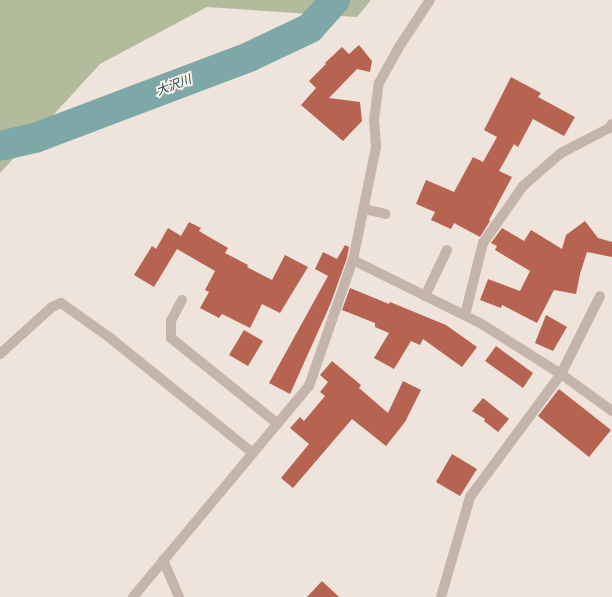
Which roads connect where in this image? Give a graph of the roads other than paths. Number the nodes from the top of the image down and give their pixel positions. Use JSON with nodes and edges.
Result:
{"nodes":[{"id":1,"x":430,"y":0,"type":"edge"},
{"id":2,"x":612,"y":124,"type":"edge"},
{"id":3,"x":364,"y":209,"type":"junction"},
{"id":4,"x":385,"y":214,"type":"dead end"},
{"id":5,"x":447,"y":250,"type":"dead end"},
{"id":6,"x":353,"y":260,"type":"junction"},
{"id":7,"x":425,"y":296,"type":"junction"},
{"id":8,"x":600,"y":296,"type":"dead end"},
{"id":9,"x":182,"y":300,"type":"dead end"},
{"id":10,"x":465,"y":315,"type":"junction"},
{"id":11,"x":0,"y":354,"type":"edge"},
{"id":12,"x":562,"y":374,"type":"junction"},
{"id":13,"x":612,"y":411,"type":"edge"},
{"id":14,"x":278,"y":424,"type":"junction"},
{"id":15,"x":253,"y":453,"type":"junction"},
{"id":16,"x":163,"y":560,"type":"junction"},
{"id":17,"x":133,"y":597,"type":"edge"},
{"id":18,"x":179,"y":597,"type":"edge"},
{"id":19,"x":442,"y":597,"type":"edge"}],
"edges":[{"from":1,"to":3,"type":"street"},
{"from":2,"to":10,"type":"street"},
{"from":3,"to":4,"type":"street"},
{"from":3,"to":6,"type":"street"},
{"from":5,"to":7,"type":"street"},
{"from":6,"to":7,"type":"street"},
{"from":6,"to":14,"type":"street"},
{"from":7,"to":10,"type":"street"},
{"from":8,"to":12,"type":"street"},
{"from":9,"to":14,"type":"street"},
{"from":10,"to":12,"type":"street"},
{"from":11,"to":15,"type":"street"},
{"from":12,"to":13,"type":"street"},
{"from":12,"to":19,"type":"street"},
{"from":14,"to":15,"type":"street"},
{"from":15,"to":16,"type":"street"},
{"from":16,"to":17,"type":"street"},
{"from":16,"to":18,"type":"street"}]}
